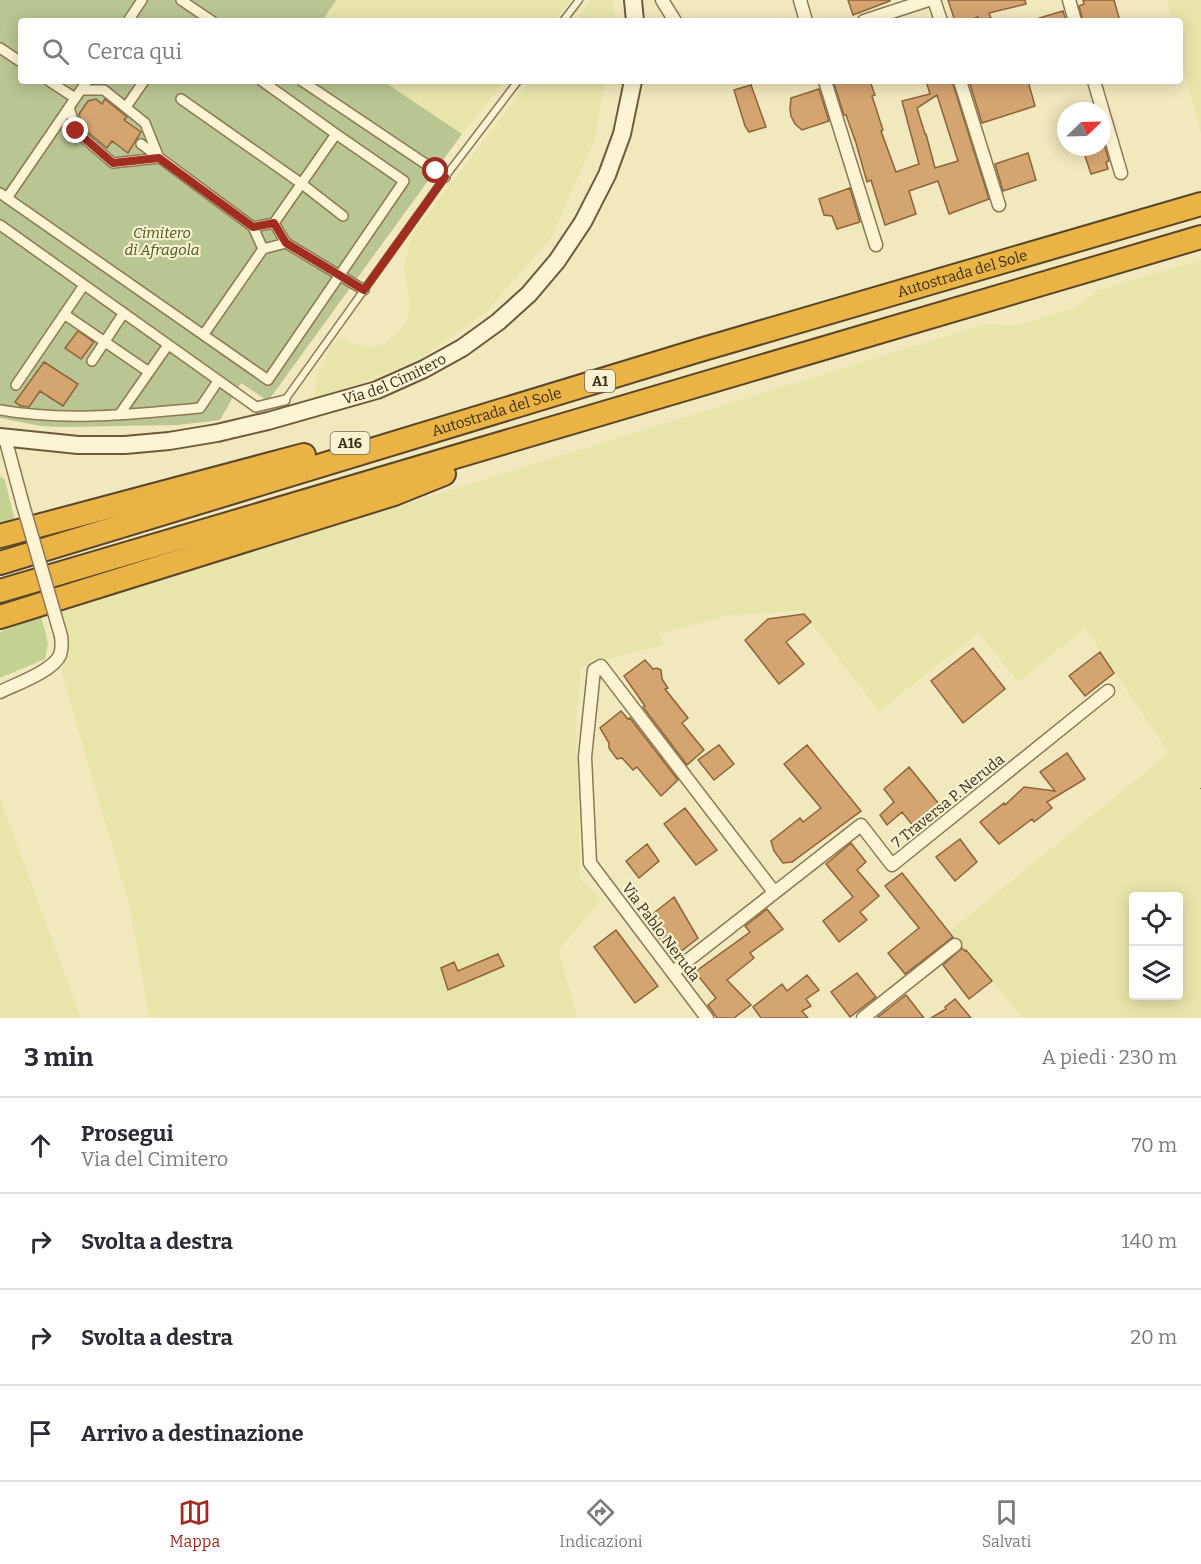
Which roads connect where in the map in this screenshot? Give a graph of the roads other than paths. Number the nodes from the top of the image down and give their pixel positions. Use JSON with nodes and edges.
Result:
{"nodes":[{"id":1,"x":142,"y":0,"type":"edge"},
{"id":2,"x":181,"y":0,"type":"edge"},
{"id":3,"x":579,"y":0,"type":"edge"},
{"id":4,"x":633,"y":0,"type":"edge"},
{"id":5,"x":662,"y":0,"type":"edge"},
{"id":6,"x":800,"y":0,"type":"edge"},
{"id":7,"x":928,"y":0,"type":"edge"},
{"id":8,"x":934,"y":0,"type":"edge"},
{"id":9,"x":1069,"y":0,"type":"edge"},
{"id":10,"x":130,"y":18,"type":"edge"},
{"id":11,"x":208,"y":18,"type":"edge"},
{"id":12,"x":565,"y":18,"type":"edge"},
{"id":13,"x":635,"y":18,"type":"edge"},
{"id":14,"x":673,"y":18,"type":"edge"},
{"id":15,"x":805,"y":18,"type":"edge"},
{"id":16,"x":873,"y":18,"type":"edge"},
{"id":17,"x":940,"y":18,"type":"edge"},
{"id":18,"x":1074,"y":18,"type":"edge"},
{"id":19,"x":0,"y":48,"type":"edge"},
{"id":20,"x":18,"y":60,"type":"edge"},
{"id":21,"x":56,"y":84,"type":"edge"},
{"id":22,"x":85,"y":84,"type":"edge"},
{"id":23,"x":142,"y":84,"type":"edge"},
{"id":24,"x":266,"y":84,"type":"edge"},
{"id":25,"x":306,"y":84,"type":"edge"},
{"id":26,"x":516,"y":84,"type":"edge"},
{"id":27,"x":632,"y":84,"type":"edge"},
{"id":28,"x":826,"y":84,"type":"edge"},
{"id":29,"x":961,"y":84,"type":"edge"},
{"id":30,"x":1095,"y":84,"type":"edge"},
{"id":31,"x":78,"y":94,"type":"junction"},
{"id":32,"x":181,"y":99,"type":"dead end"},
{"id":33,"x":69,"y":107,"type":"junction"},
{"id":34,"x":126,"y":107,"type":"junction"},
{"id":35,"x":336,"y":135,"type":"junction"},
{"id":36,"x":141,"y":144,"type":"dead end"},
{"id":37,"x":159,"y":158,"type":"junction"},
{"id":38,"x":1121,"y":173,"type":"dead end"},
{"id":39,"x":445,"y":177,"type":"junction"},
{"id":40,"x":302,"y":184,"type":"junction"},
{"id":41,"x":3,"y":196,"type":"edge"},
{"id":42,"x":1201,"y":204,"type":"edge"},
{"id":43,"x":999,"y":205,"type":"dead end"},
{"id":44,"x":343,"y":216,"type":"dead end"},
{"id":45,"x":274,"y":223,"type":"junction"},
{"id":46,"x":0,"y":225,"type":"edge"},
{"id":47,"x":253,"y":227,"type":"junction"},
{"id":48,"x":1201,"y":237,"type":"edge"},
{"id":49,"x":286,"y":243,"type":"junction"},
{"id":50,"x":876,"y":245,"type":"dead end"},
{"id":51,"x":263,"y":249,"type":"junction"},
{"id":52,"x":339,"y":276,"type":"junction"},
{"id":53,"x":84,"y":285,"type":"junction"},
{"id":54,"x":364,"y":290,"type":"junction"},
{"id":55,"x":64,"y":314,"type":"junction"},
{"id":56,"x":123,"y":314,"type":"junction"},
{"id":57,"x":204,"y":334,"type":"junction"},
{"id":58,"x":105,"y":341,"type":"junction"},
{"id":59,"x":168,"y":345,"type":"junction"},
{"id":60,"x":700,"y":350,"type":"junction"},
{"id":61,"x":92,"y":361,"type":"dead end"},
{"id":62,"x":149,"y":372,"type":"junction"},
{"id":63,"x":218,"y":381,"type":"junction"},
{"id":64,"x":16,"y":385,"type":"dead end"},
{"id":65,"x":285,"y":400,"type":"joint"},
{"id":66,"x":0,"y":410,"type":"edge"},
{"id":67,"x":119,"y":416,"type":"junction"},
{"id":68,"x":576,"y":421,"type":"junction"},
{"id":69,"x":3,"y":438,"type":"edge"},
{"id":70,"x":0,"y":536,"type":"edge"},
{"id":71,"x":0,"y":563,"type":"edge"},
{"id":72,"x":0,"y":591,"type":"edge"},
{"id":73,"x":0,"y":617,"type":"edge"},
{"id":74,"x":1108,"y":691,"type":"dead end"},
{"id":75,"x":0,"y":692,"type":"edge"},
{"id":76,"x":774,"y":892,"type":"junction"},
{"id":77,"x":955,"y":945,"type":"dead end"},
{"id":78,"x":673,"y":972,"type":"junction"},
{"id":79,"x":708,"y":1018,"type":"edge"},
{"id":80,"x":863,"y":1018,"type":"edge"}],
"edges":[{"from":1,"to":10,"type":"street"},
{"from":2,"to":11,"type":"street"},
{"from":3,"to":12,"type":"lane"},
{"from":4,"to":13,"type":"main road"},
{"from":5,"to":14,"type":"street"},
{"from":6,"to":15,"type":"street"},
{"from":7,"to":16,"type":"street"},
{"from":8,"to":17,"type":"street"},
{"from":9,"to":18,"type":"street"},
{"from":19,"to":20,"type":"street"},
{"from":21,"to":31,"type":"street"},
{"from":22,"to":31,"type":"street"},
{"from":23,"to":34,"type":"street"},
{"from":24,"to":35,"type":"street"},
{"from":25,"to":39,"type":"street"},
{"from":26,"to":39,"type":"lane"},
{"from":27,"to":69,"type":"main road","name":"Via del Cimitero"},
{"from":28,"to":50,"type":"street"},
{"from":29,"to":43,"type":"street"},
{"from":30,"to":38,"type":"street"},
{"from":31,"to":33,"type":"street"},
{"from":31,"to":34,"type":"street"},
{"from":32,"to":40,"type":"street"},
{"from":33,"to":37,"type":"street"},
{"from":33,"to":41,"type":"street"},
{"from":34,"to":37,"type":"street"},
{"from":35,"to":40,"type":"street"},
{"from":35,"to":52,"type":"street"},
{"from":36,"to":37,"type":"street"},
{"from":37,"to":47,"type":"street"},
{"from":39,"to":54,"type":"lane"},
{"from":40,"to":44,"type":"street"},
{"from":40,"to":45,"type":"street"},
{"from":41,"to":57,"type":"street"},
{"from":42,"to":60,"type":"highway","name":"Autostrada del Sole","number":"A1"},
{"from":45,"to":47,"type":"street"},
{"from":45,"to":49,"type":"street"},
{"from":46,"to":53,"type":"street"},
{"from":47,"to":51,"type":"street"},
{"from":48,"to":68,"type":"highway","name":"Autostrada del Sole","number":"A1"},
{"from":49,"to":51,"type":"street"},
{"from":49,"to":52,"type":"street"},
{"from":51,"to":57,"type":"street"},
{"from":52,"to":54,"type":"street"},
{"from":52,"to":57,"type":"street"},
{"from":53,"to":55,"type":"street"},
{"from":53,"to":56,"type":"street"},
{"from":54,"to":65,"type":"lane"},
{"from":55,"to":58,"type":"street"},
{"from":55,"to":64,"type":"street"},
{"from":56,"to":58,"type":"street"},
{"from":56,"to":59,"type":"street"},
{"from":58,"to":61,"type":"street"},
{"from":58,"to":62,"type":"street"},
{"from":59,"to":62,"type":"street"},
{"from":59,"to":63,"type":"street"},
{"from":60,"to":70,"type":"highway","number":"A16"},
{"from":60,"to":71,"type":"highway","name":"Autostrada del Sole","number":"A1"},
{"from":62,"to":67,"type":"street"},
{"from":63,"to":65,"type":"street"},
{"from":63,"to":67,"type":"street"},
{"from":66,"to":67,"type":"street"},
{"from":68,"to":72,"type":"highway","name":"Autostrada del Sole","number":"A1"},
{"from":68,"to":73,"type":"highway"},
{"from":69,"to":75,"type":"street","bridge":true},
{"from":74,"to":76,"type":"street","name":"7 Traversa P. Neruda"},
{"from":76,"to":78,"type":"street","name":"7 Traversa P. Neruda"},
{"from":76,"to":78,"type":"street","name":"Via Pablo Neruda"},
{"from":77,"to":80,"type":"street"},
{"from":78,"to":79,"type":"street","name":"Via Pablo Neruda"}]}
